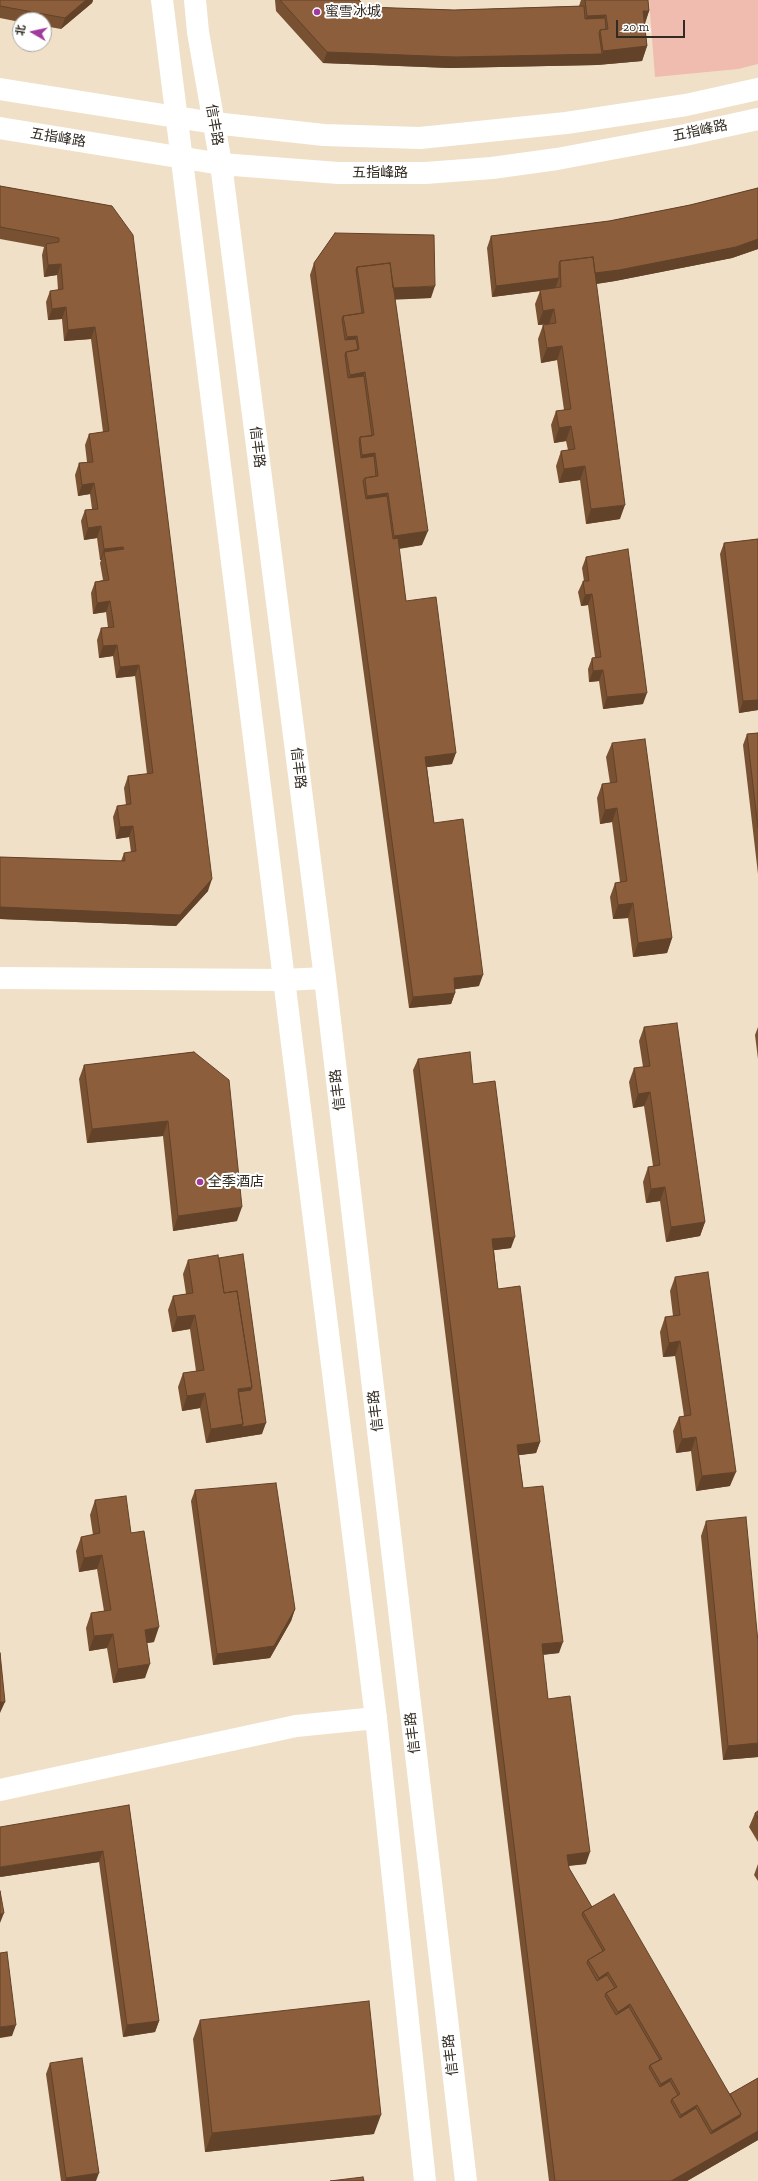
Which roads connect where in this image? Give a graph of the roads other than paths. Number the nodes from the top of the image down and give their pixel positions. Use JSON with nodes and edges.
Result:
{"nodes":[{"id":1,"x":162,"y":0,"type":"edge"},
{"id":2,"x":195,"y":0,"type":"edge"},
{"id":3,"x":0,"y":89,"type":"edge"},
{"id":4,"x":758,"y":89,"type":"edge"},
{"id":5,"x":175,"y":116,"type":"junction"},
{"id":6,"x":758,"y":119,"type":"edge"},
{"id":7,"x":214,"y":123,"type":"junction"},
{"id":8,"x":0,"y":128,"type":"edge"},
{"id":9,"x":180,"y":157,"type":"junction"},
{"id":10,"x":221,"y":164,"type":"junction"},
{"id":11,"x":0,"y":978,"type":"edge"},
{"id":12,"x":325,"y":978,"type":"junction"},
{"id":13,"x":284,"y":980,"type":"junction"},
{"id":14,"x":376,"y":1718,"type":"junction"},
{"id":15,"x":0,"y":1790,"type":"edge"},
{"id":16,"x":424,"y":2181,"type":"edge"},
{"id":17,"x":466,"y":2181,"type":"edge"}],
"edges":[{"from":1,"to":5,"type":"main road"},
{"from":2,"to":7,"type":"main road","name":"信丰路"},
{"from":3,"to":5,"type":"main road","name":"五指峰路"},
{"from":4,"to":7,"type":"main road","name":"五指峰路"},
{"from":5,"to":7,"type":"main road","name":"五指峰路"},
{"from":5,"to":9,"type":"main road"},
{"from":6,"to":10,"type":"main road","name":"五指峰路"},
{"from":7,"to":10,"type":"main road","name":"信丰路"},
{"from":8,"to":9,"type":"main road","name":"五指峰路"},
{"from":9,"to":10,"type":"main road","name":"五指峰路"},
{"from":9,"to":13,"type":"main road"},
{"from":10,"to":12,"type":"main road","name":"信丰路"},
{"from":11,"to":13,"type":"main road"},
{"from":12,"to":13,"type":"main road"},
{"from":12,"to":17,"type":"main road","name":"信丰路"},
{"from":13,"to":14,"type":"main road"},
{"from":14,"to":15,"type":"main road"},
{"from":14,"to":16,"type":"main road"}]}
